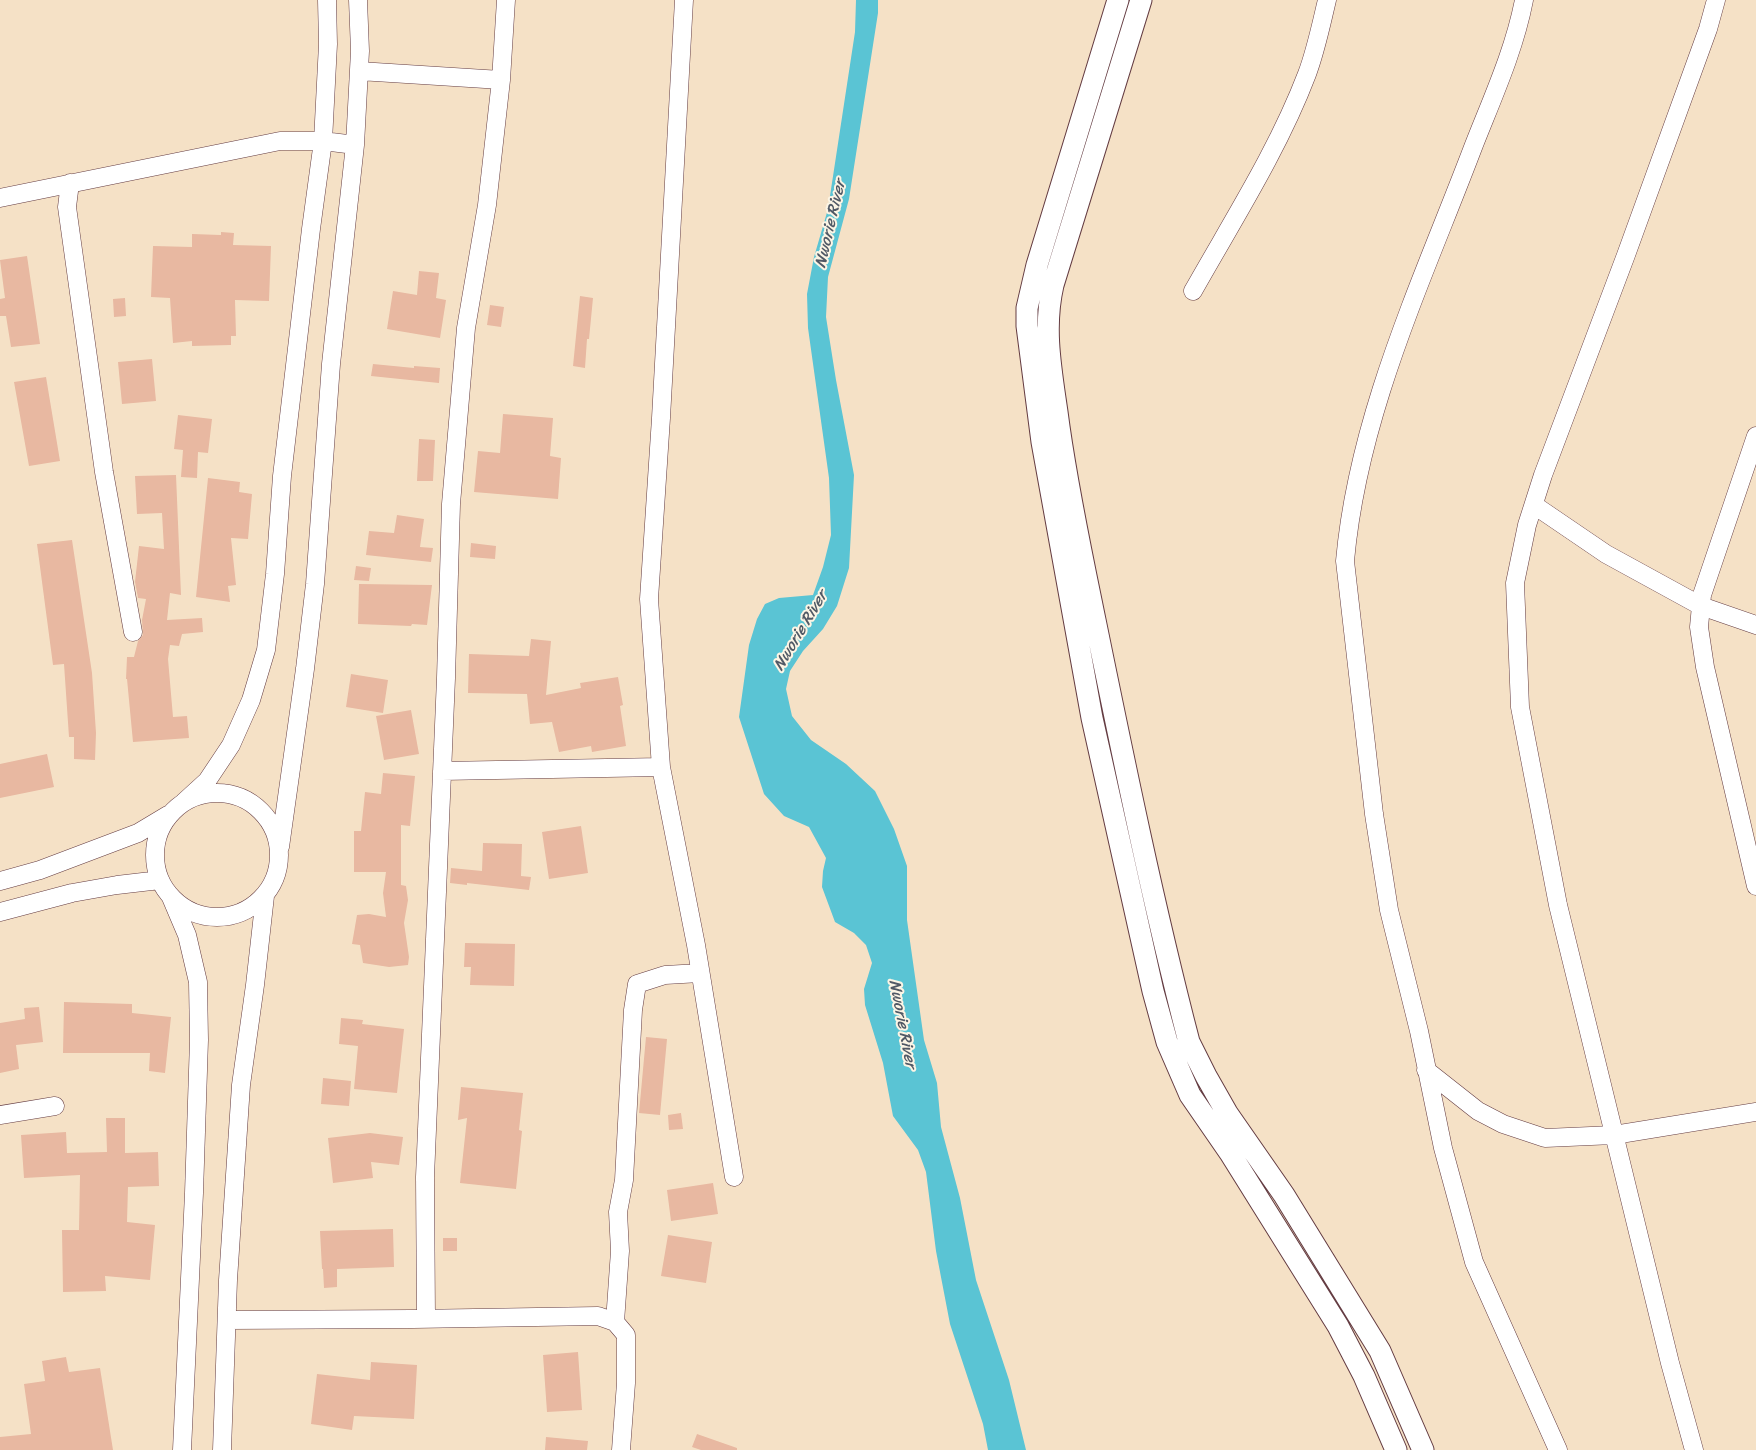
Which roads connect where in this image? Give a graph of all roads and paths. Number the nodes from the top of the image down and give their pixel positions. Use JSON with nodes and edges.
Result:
{"nodes":[{"id":1,"x":327,"y":0,"type":"edge"},
{"id":2,"x":358,"y":0,"type":"edge"},
{"id":3,"x":506,"y":0,"type":"edge"},
{"id":4,"x":684,"y":0,"type":"edge"},
{"id":5,"x":1118,"y":0,"type":"edge"},
{"id":6,"x":1141,"y":0,"type":"edge"},
{"id":7,"x":1327,"y":0,"type":"edge"},
{"id":8,"x":1524,"y":0,"type":"edge"},
{"id":9,"x":1716,"y":0,"type":"edge"},
{"id":10,"x":359,"y":71,"type":"junction"},
{"id":11,"x":501,"y":80,"type":"junction"},
{"id":12,"x":323,"y":141,"type":"junction"},
{"id":13,"x":356,"y":145,"type":"junction"},
{"id":14,"x":70,"y":183,"type":"junction"},
{"id":15,"x":0,"y":198,"type":"edge"},
{"id":16,"x":1193,"y":291,"type":"dead end"},
{"id":17,"x":1756,"y":436,"type":"edge"},
{"id":18,"x":1534,"y":504,"type":"junction"},
{"id":19,"x":1701,"y":606,"type":"junction"},
{"id":20,"x":1756,"y":625,"type":"edge"},
{"id":21,"x":133,"y":632,"type":"dead end"},
{"id":22,"x":661,"y":767,"type":"junction"},
{"id":23,"x":442,"y":771,"type":"junction"},
{"id":24,"x":184,"y":802,"type":"junction"},
{"id":25,"x":170,"y":814,"type":"junction"},
{"id":26,"x":280,"y":847,"type":"junction"},
{"id":27,"x":160,"y":880,"type":"junction"},
{"id":28,"x":0,"y":881,"type":"edge"},
{"id":29,"x":1756,"y":886,"type":"edge"},
{"id":30,"x":170,"y":895,"type":"junction"},
{"id":31,"x":265,"y":896,"type":"junction"},
{"id":32,"x":0,"y":912,"type":"edge"},
{"id":33,"x":700,"y":973,"type":"junction"},
{"id":34,"x":1426,"y":1070,"type":"junction"},
{"id":35,"x":55,"y":1106,"type":"dead end"},
{"id":36,"x":1756,"y":1112,"type":"edge"},
{"id":37,"x":0,"y":1115,"type":"edge"},
{"id":38,"x":1614,"y":1135,"type":"junction"},
{"id":39,"x":734,"y":1177,"type":"dead end"},
{"id":40,"x":426,"y":1319,"type":"junction"},
{"id":41,"x":227,"y":1320,"type":"junction"},
{"id":42,"x":615,"y":1322,"type":"junction"},
{"id":43,"x":182,"y":1450,"type":"edge"},
{"id":44,"x":222,"y":1450,"type":"edge"},
{"id":45,"x":621,"y":1450,"type":"edge"},
{"id":46,"x":1396,"y":1450,"type":"edge"},
{"id":47,"x":1423,"y":1450,"type":"edge"},
{"id":48,"x":1558,"y":1450,"type":"edge"},
{"id":49,"x":1694,"y":1450,"type":"edge"}],
"edges":[{"from":1,"to":12,"type":"street"},
{"from":2,"to":10,"type":"street"},
{"from":3,"to":11,"type":"street"},
{"from":4,"to":22,"type":"street"},
{"from":5,"to":46,"type":"main road"},
{"from":6,"to":47,"type":"main road"},
{"from":7,"to":16,"type":"street"},
{"from":8,"to":34,"type":"street"},
{"from":9,"to":18,"type":"street"},
{"from":10,"to":11,"type":"street"},
{"from":10,"to":13,"type":"street"},
{"from":11,"to":23,"type":"street"},
{"from":12,"to":13,"type":"street"},
{"from":12,"to":14,"type":"street"},
{"from":12,"to":24,"type":"street"},
{"from":13,"to":26,"type":"street"},
{"from":14,"to":15,"type":"street"},
{"from":14,"to":21,"type":"street"},
{"from":17,"to":19,"type":"street"},
{"from":18,"to":19,"type":"street"},
{"from":18,"to":38,"type":"street"},
{"from":19,"to":20,"type":"street"},
{"from":19,"to":29,"type":"street"},
{"from":22,"to":23,"type":"street"},
{"from":22,"to":33,"type":"street"},
{"from":23,"to":40,"type":"street"},
{"from":24,"to":25,"type":"street"},
{"from":24,"to":26,"type":"street"},
{"from":25,"to":27,"type":"street"},
{"from":25,"to":28,"type":"street"},
{"from":26,"to":31,"type":"street"},
{"from":27,"to":30,"type":"street"},
{"from":27,"to":32,"type":"street"},
{"from":30,"to":31,"type":"street"},
{"from":30,"to":43,"type":"street"},
{"from":31,"to":41,"type":"street"},
{"from":33,"to":39,"type":"street"},
{"from":33,"to":42,"type":"street"},
{"from":34,"to":38,"type":"street"},
{"from":34,"to":48,"type":"street"},
{"from":35,"to":37,"type":"street"},
{"from":36,"to":38,"type":"street"},
{"from":38,"to":49,"type":"street"},
{"from":40,"to":41,"type":"street"},
{"from":40,"to":42,"type":"street"},
{"from":41,"to":44,"type":"street"},
{"from":42,"to":45,"type":"street"}]}
